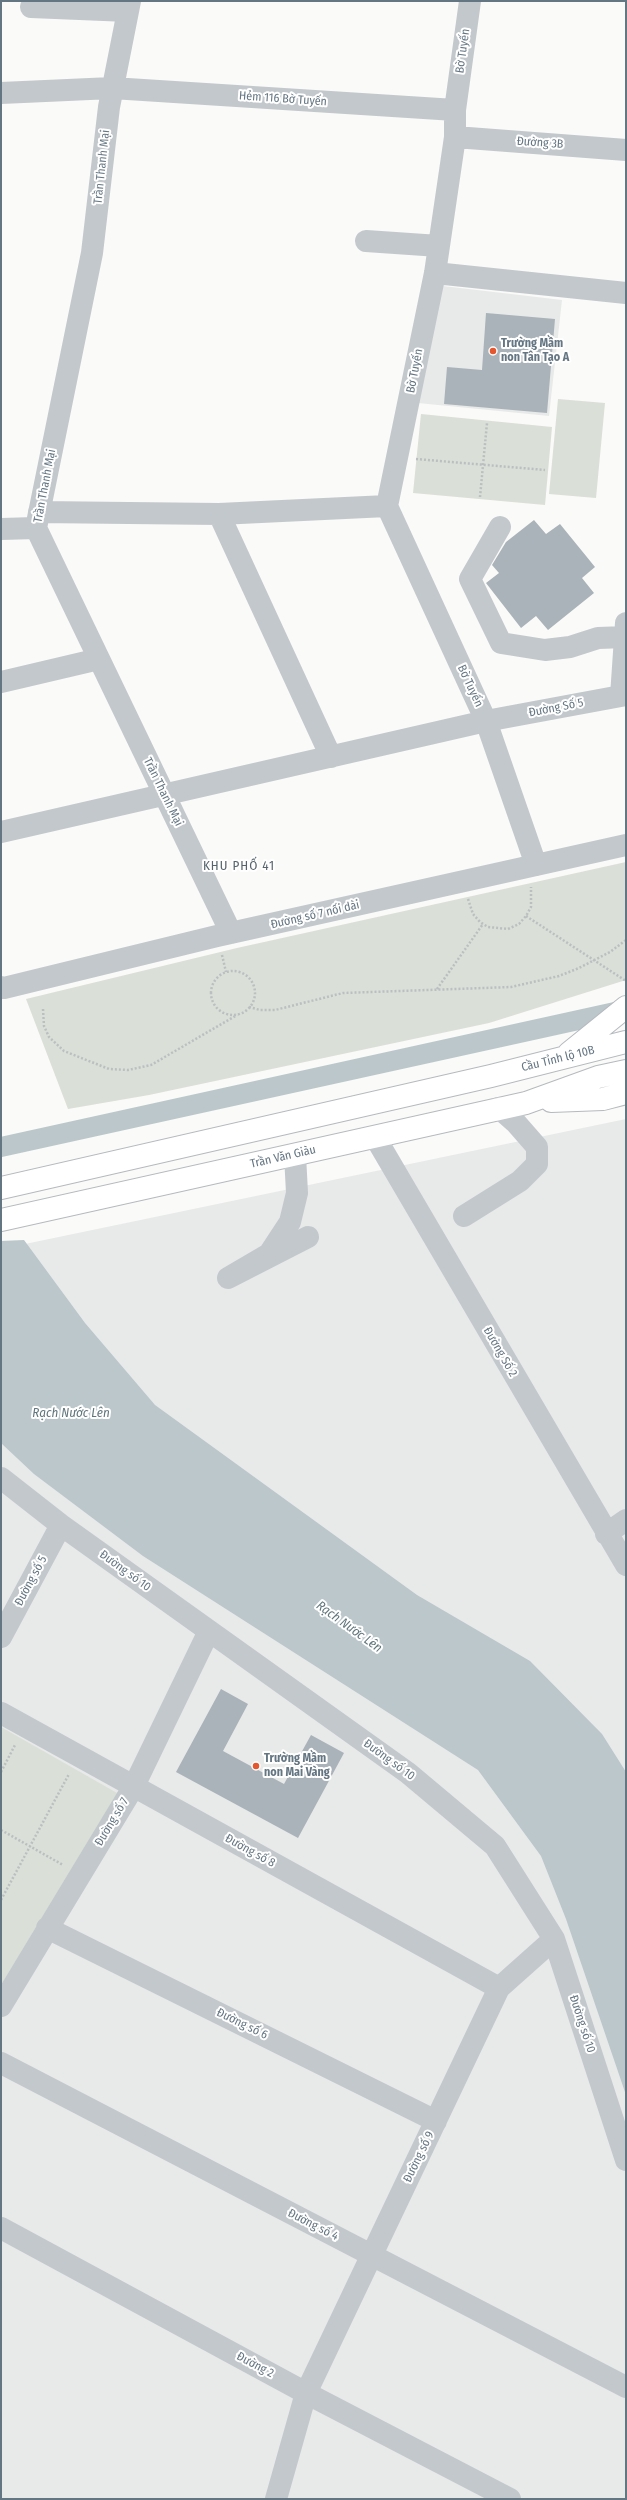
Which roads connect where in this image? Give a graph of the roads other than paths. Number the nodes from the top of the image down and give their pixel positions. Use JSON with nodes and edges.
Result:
{"nodes":[{"id":1,"x":470,"y":1,"type":"edge"},
{"id":2,"x":129,"y":6,"type":"edge"},
{"id":3,"x":30,"y":7,"type":"dead end"},
{"id":4,"x":112,"y":88,"type":"junction"},
{"id":5,"x":1,"y":93,"type":"edge"},
{"id":6,"x":455,"y":110,"type":"junction"},
{"id":7,"x":454,"y":137,"type":"junction"},
{"id":8,"x":626,"y":150,"type":"edge"},
{"id":9,"x":366,"y":241,"type":"dead end"},
{"id":10,"x":439,"y":246,"type":"junction"},
{"id":11,"x":435,"y":273,"type":"junction"},
{"id":12,"x":626,"y":293,"type":"edge"},
{"id":13,"x":388,"y":506,"type":"junction"},
{"id":14,"x":219,"y":514,"type":"junction"},
{"id":15,"x":38,"y":520,"type":"junction"},
{"id":16,"x":500,"y":527,"type":"dead end"},
{"id":17,"x":1,"y":529,"type":"edge"},
{"id":18,"x":626,"y":632,"type":"edge"},
{"id":19,"x":99,"y":659,"type":"junction"},
{"id":20,"x":1,"y":682,"type":"edge"},
{"id":21,"x":624,"y":695,"type":"edge"},
{"id":22,"x":486,"y":721,"type":"junction"},
{"id":23,"x":331,"y":757,"type":"junction"},
{"id":24,"x":165,"y":795,"type":"junction"},
{"id":25,"x":1,"y":832,"type":"edge"},
{"id":26,"x":626,"y":845,"type":"edge"},
{"id":27,"x":531,"y":866,"type":"junction"},
{"id":28,"x":231,"y":933,"type":"junction"},
{"id":29,"x":2,"y":987,"type":"edge"},
{"id":30,"x":626,"y":1008,"type":"edge"},
{"id":31,"x":626,"y":1042,"type":"edge"},
{"id":32,"x":566,"y":1056,"type":"junction"},
{"id":33,"x":626,"y":1071,"type":"edge"},
{"id":34,"x":626,"y":1094,"type":"edge"},
{"id":35,"x":526,"y":1103,"type":"junction"},
{"id":36,"x":499,"y":1108,"type":"junction"},
{"id":37,"x":375,"y":1137,"type":"junction"},
{"id":38,"x":295,"y":1155,"type":"junction"},
{"id":39,"x":1,"y":1188,"type":"edge"},
{"id":40,"x":464,"y":1216,"type":"dead end"},
{"id":41,"x":1,"y":1220,"type":"edge"},
{"id":42,"x":308,"y":1237,"type":"dead end"},
{"id":43,"x":1,"y":1478,"type":"edge"},
{"id":44,"x":626,"y":1520,"type":"edge"},
{"id":45,"x":61,"y":1525,"type":"junction"},
{"id":46,"x":606,"y":1534,"type":"junction"},
{"id":47,"x":626,"y":1566,"type":"edge"},
{"id":48,"x":209,"y":1631,"type":"junction"},
{"id":49,"x":1,"y":1637,"type":"edge"},
{"id":50,"x":1,"y":1713,"type":"edge"},
{"id":51,"x":134,"y":1786,"type":"junction"},
{"id":52,"x":47,"y":1928,"type":"junction"},
{"id":53,"x":554,"y":1939,"type":"junction"},
{"id":54,"x":499,"y":1988,"type":"junction"},
{"id":55,"x":1,"y":2006,"type":"edge"},
{"id":56,"x":1,"y":2063,"type":"edge"},
{"id":57,"x":436,"y":2121,"type":"junction"},
{"id":58,"x":626,"y":2160,"type":"edge"},
{"id":59,"x":1,"y":2228,"type":"edge"},
{"id":60,"x":372,"y":2256,"type":"junction"},
{"id":61,"x":626,"y":2387,"type":"edge"},
{"id":62,"x":306,"y":2393,"type":"junction"},
{"id":63,"x":276,"y":2499,"type":"edge"},
{"id":64,"x":510,"y":2499,"type":"edge"}],
"edges":[{"from":1,"to":6,"type":"street","name":"Bờ Tuyến"},
{"from":2,"to":3,"type":"street"},
{"from":2,"to":4,"type":"street","name":"Trần Thanh Mại"},
{"from":4,"to":5,"type":"street","name":"Hẻm 116 Bờ Tuyến"},
{"from":4,"to":6,"type":"street","name":"Hẻm 116 Bờ Tuyến"},
{"from":4,"to":15,"type":"street","name":"Trần Thanh Mại"},
{"from":6,"to":7,"type":"street","name":"Bờ Tuyến"},
{"from":7,"to":8,"type":"street","name":"Đường 3B"},
{"from":7,"to":10,"type":"street","name":"Bờ Tuyến"},
{"from":9,"to":10,"type":"street"},
{"from":10,"to":11,"type":"street","name":"Bờ Tuyến"},
{"from":11,"to":12,"type":"street"},
{"from":11,"to":13,"type":"street","name":"Bờ Tuyến"},
{"from":13,"to":14,"type":"street"},
{"from":13,"to":22,"type":"street","name":"Bờ Tuyến"},
{"from":14,"to":15,"type":"street"},
{"from":14,"to":23,"type":"street"},
{"from":15,"to":17,"type":"street"},
{"from":15,"to":19,"type":"street","name":"Trần Thanh Mại"},
{"from":16,"to":18,"type":"street"},
{"from":18,"to":21,"type":"street"},
{"from":19,"to":20,"type":"street"},
{"from":19,"to":24,"type":"street","name":"Trần Thanh Mại"},
{"from":21,"to":22,"type":"street","name":"Đường Số 5"},
{"from":22,"to":23,"type":"street","name":"Đường Số 5"},
{"from":22,"to":27,"type":"street","name":"Bờ Tuyến"},
{"from":23,"to":24,"type":"street","name":"Đường Số 5"},
{"from":24,"to":25,"type":"street","name":"Đường Số 5"},
{"from":24,"to":28,"type":"street","name":"Trần Thanh Mại"},
{"from":26,"to":27,"type":"street","name":"Đường số 7 nối dài"},
{"from":27,"to":28,"type":"street","name":"Đường số 7 nối dài"},
{"from":28,"to":29,"type":"street","name":"Đường số 7 nối dài"},
{"from":30,"to":32,"type":"main road"},
{"from":31,"to":32,"type":"main road","name":"Cầu Tỉnh lộ 10B"},
{"from":32,"to":39,"type":"main road","name":"Cầu Tỉnh lộ 10B"},
{"from":33,"to":35,"type":"main road","name":"Trần Văn Giàu"},
{"from":34,"to":35,"type":"main road","name":"Trần Văn Giàu"},
{"from":35,"to":36,"type":"main road","name":"Trần Văn Giàu"},
{"from":36,"to":37,"type":"main road","name":"Trần Văn Giàu"},
{"from":36,"to":40,"type":"street"},
{"from":37,"to":38,"type":"main road","name":"Trần Văn Giàu"},
{"from":37,"to":46,"type":"street","name":"Đường Số 2"},
{"from":38,"to":41,"type":"main road","name":"Trần Văn Giàu"},
{"from":38,"to":42,"type":"street"},
{"from":43,"to":45,"type":"street","name":"Đường số 10"},
{"from":44,"to":46,"type":"street"},
{"from":45,"to":48,"type":"street","name":"Đường số 10"},
{"from":45,"to":49,"type":"street","name":"Đường số 5"},
{"from":46,"to":47,"type":"street","name":"Đường Số 2"},
{"from":48,"to":51,"type":"street","name":"Đường số 7"},
{"from":48,"to":53,"type":"street","name":"Đường số 10"},
{"from":50,"to":51,"type":"street","name":"Đường số 8"},
{"from":51,"to":52,"type":"street","name":"Đường số 7"},
{"from":51,"to":54,"type":"street","name":"Đường số 8"},
{"from":52,"to":55,"type":"street","name":"Đường số 7"},
{"from":52,"to":57,"type":"street","name":"Đường số 6"},
{"from":53,"to":54,"type":"street","name":"Đường số 9"},
{"from":53,"to":58,"type":"street","name":"Đường số 10"},
{"from":54,"to":57,"type":"street","name":"Đường số 9"},
{"from":56,"to":60,"type":"street","name":"Đường số 4"},
{"from":57,"to":60,"type":"street","name":"Đường số 9"},
{"from":59,"to":62,"type":"street","name":"Đường 2"},
{"from":60,"to":61,"type":"street","name":"Đường số 4"},
{"from":60,"to":62,"type":"street","name":"Đường số 9"},
{"from":62,"to":63,"type":"street","name":"Đường số 9"},
{"from":62,"to":64,"type":"street","name":"Đường 2"}]}
